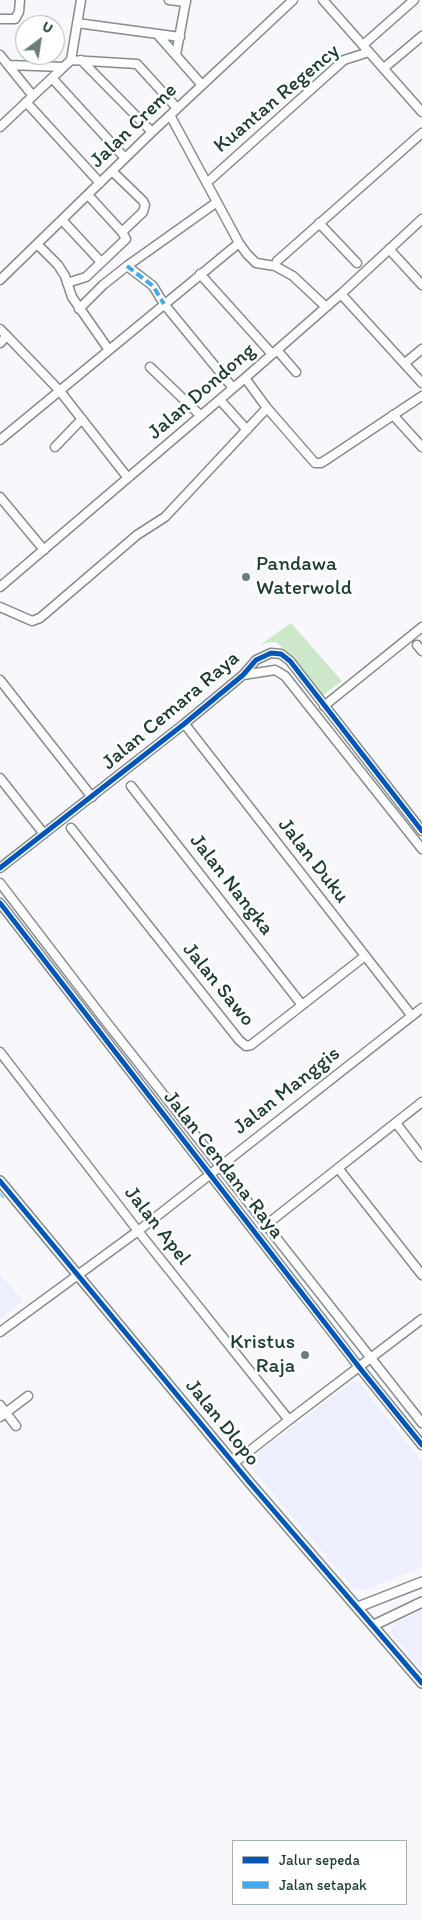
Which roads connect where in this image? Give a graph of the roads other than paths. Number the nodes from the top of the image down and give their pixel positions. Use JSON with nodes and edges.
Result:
{"nodes":[{"id":1,"x":20,"y":0,"type":"edge"},
{"id":2,"x":81,"y":0,"type":"edge"},
{"id":3,"x":169,"y":0,"type":"edge"},
{"id":4,"x":293,"y":0,"type":"edge"},
{"id":5,"x":323,"y":0,"type":"edge"},
{"id":6,"x":414,"y":0,"type":"edge"},
{"id":7,"x":186,"y":1,"type":"edge"},
{"id":8,"x":0,"y":19,"type":"edge"},
{"id":9,"x":77,"y":23,"type":"junction"},
{"id":10,"x":158,"y":35,"type":"junction"},
{"id":11,"x":422,"y":36,"type":"edge"},
{"id":12,"x":180,"y":37,"type":"junction"},
{"id":13,"x":363,"y":45,"type":"junction"},
{"id":14,"x":369,"y":52,"type":"junction"},
{"id":15,"x":176,"y":55,"type":"junction"},
{"id":16,"x":0,"y":56,"type":"edge"},
{"id":17,"x":71,"y":60,"type":"junction"},
{"id":18,"x":81,"y":60,"type":"junction"},
{"id":19,"x":8,"y":65,"type":"junction"},
{"id":20,"x":63,"y":68,"type":"junction"},
{"id":21,"x":384,"y":68,"type":"junction"},
{"id":22,"x":52,"y":78,"type":"junction"},
{"id":23,"x":202,"y":85,"type":"junction"},
{"id":24,"x":33,"y":96,"type":"junction"},
{"id":25,"x":26,"y":102,"type":"junction"},
{"id":26,"x":419,"y":102,"type":"edge"},
{"id":27,"x":177,"y":108,"type":"junction"},
{"id":28,"x":422,"y":112,"type":"edge"},
{"id":29,"x":170,"y":115,"type":"junction"},
{"id":30,"x":0,"y":127,"type":"edge"},
{"id":31,"x":152,"y":132,"type":"junction"},
{"id":32,"x":422,"y":133,"type":"edge"},
{"id":33,"x":125,"y":158,"type":"junction"},
{"id":34,"x":112,"y":171,"type":"junction"},
{"id":35,"x":211,"y":179,"type":"dead end"},
{"id":36,"x":100,"y":183,"type":"junction"},
{"id":37,"x":88,"y":195,"type":"junction"},
{"id":38,"x":217,"y":202,"type":"junction"},
{"id":39,"x":422,"y":219,"type":"edge"},
{"id":40,"x":62,"y":220,"type":"junction"},
{"id":41,"x":319,"y":223,"type":"junction"},
{"id":42,"x":122,"y":232,"type":"junction"},
{"id":43,"x":239,"y":243,"type":"junction"},
{"id":44,"x":37,"y":244,"type":"junction"},
{"id":45,"x":389,"y":249,"type":"junction"},
{"id":46,"x":277,"y":261,"type":"dead end"},
{"id":47,"x":101,"y":262,"type":"junction"},
{"id":48,"x":357,"y":263,"type":"dead end"},
{"id":49,"x":128,"y":266,"type":"junction"},
{"id":50,"x":200,"y":274,"type":"junction"},
{"id":51,"x":0,"y":280,"type":"edge"},
{"id":52,"x":67,"y":283,"type":"junction"},
{"id":53,"x":422,"y":285,"type":"edge"},
{"id":54,"x":341,"y":294,"type":"junction"},
{"id":55,"x":164,"y":304,"type":"junction"},
{"id":56,"x":326,"y":307,"type":"junction"},
{"id":57,"x":79,"y":309,"type":"junction"},
{"id":58,"x":0,"y":329,"type":"edge"},
{"id":59,"x":7,"y":336,"type":"junction"},
{"id":60,"x":0,"y":343,"type":"edge"},
{"id":61,"x":109,"y":350,"type":"junction"},
{"id":62,"x":422,"y":350,"type":"edge"},
{"id":63,"x":274,"y":352,"type":"junction"},
{"id":64,"x":405,"y":364,"type":"junction"},
{"id":65,"x":150,"y":366,"type":"dead end"},
{"id":66,"x":296,"y":372,"type":"dead end"},
{"id":67,"x":245,"y":378,"type":"junction"},
{"id":68,"x":422,"y":383,"type":"edge"},
{"id":69,"x":233,"y":388,"type":"junction"},
{"id":70,"x":59,"y":390,"type":"junction"},
{"id":71,"x":422,"y":396,"type":"edge"},
{"id":72,"x":220,"y":400,"type":"junction"},
{"id":73,"x":267,"y":408,"type":"junction"},
{"id":74,"x":392,"y":415,"type":"junction"},
{"id":75,"x":201,"y":416,"type":"junction"},
{"id":76,"x":82,"y":419,"type":"junction"},
{"id":77,"x":247,"y":430,"type":"junction"},
{"id":78,"x":0,"y":440,"type":"edge"},
{"id":79,"x":55,"y":447,"type":"dead end"},
{"id":80,"x":422,"y":447,"type":"edge"},
{"id":81,"x":128,"y":478,"type":"junction"},
{"id":82,"x":0,"y":498,"type":"edge"},
{"id":83,"x":44,"y":550,"type":"junction"},
{"id":84,"x":0,"y":587,"type":"edge"},
{"id":85,"x":0,"y":607,"type":"edge"},
{"id":86,"x":422,"y":627,"type":"edge"},
{"id":87,"x":243,"y":675,"type":"junction"},
{"id":88,"x":0,"y":680,"type":"edge"},
{"id":89,"x":318,"y":698,"type":"junction"},
{"id":90,"x":308,"y":705,"type":"junction"},
{"id":91,"x":324,"y":706,"type":"junction"},
{"id":92,"x":187,"y":727,"type":"dead end"},
{"id":93,"x":0,"y":778,"type":"edge"},
{"id":94,"x":131,"y":786,"type":"dead end"},
{"id":95,"x":92,"y":797,"type":"junction"},
{"id":96,"x":71,"y":828,"type":"dead end"},
{"id":97,"x":422,"y":831,"type":"edge"},
{"id":98,"x":44,"y":834,"type":"junction"},
{"id":99,"x":422,"y":848,"type":"edge"},
{"id":100,"x":0,"y":868,"type":"edge"},
{"id":101,"x":0,"y":883,"type":"edge"},
{"id":102,"x":0,"y":904,"type":"edge"},
{"id":103,"x":365,"y":956,"type":"junction"},
{"id":104,"x":302,"y":1005,"type":"junction"},
{"id":105,"x":422,"y":1008,"type":"edge"},
{"id":106,"x":412,"y":1016,"type":"junction"},
{"id":107,"x":104,"y":1019,"type":"junction"},
{"id":108,"x":95,"y":1026,"type":"junction"},
{"id":109,"x":0,"y":1052,"type":"edge"},
{"id":110,"x":422,"y":1102,"type":"edge"},
{"id":111,"x":396,"y":1123,"type":"junction"},
{"id":112,"x":422,"y":1157,"type":"edge"},
{"id":113,"x":219,"y":1166,"type":"junction"},
{"id":114,"x":338,"y":1168,"type":"junction"},
{"id":115,"x":209,"y":1173,"type":"junction"},
{"id":116,"x":0,"y":1181,"type":"edge"},
{"id":117,"x":266,"y":1225,"type":"junction"},
{"id":118,"x":138,"y":1231,"type":"junction"},
{"id":119,"x":77,"y":1274,"type":"junction"},
{"id":120,"x":422,"y":1275,"type":"edge"},
{"id":121,"x":422,"y":1319,"type":"edge"},
{"id":122,"x":0,"y":1332,"type":"edge"},
{"id":123,"x":371,"y":1358,"type":"junction"},
{"id":124,"x":359,"y":1367,"type":"junction"},
{"id":125,"x":28,"y":1396,"type":"dead end"},
{"id":126,"x":0,"y":1405,"type":"edge"},
{"id":127,"x":3,"y":1415,"type":"edge"},
{"id":128,"x":289,"y":1420,"type":"junction"},
{"id":129,"x":422,"y":1423,"type":"edge"},
{"id":130,"x":16,"y":1426,"type":"dead end"},
{"id":131,"x":422,"y":1445,"type":"edge"},
{"id":132,"x":238,"y":1460,"type":"dead end"},
{"id":133,"x":420,"y":1583,"type":"edge"},
{"id":134,"x":422,"y":1594,"type":"edge"},
{"id":135,"x":422,"y":1602,"type":"edge"},
{"id":136,"x":358,"y":1607,"type":"junction"},
{"id":137,"x":374,"y":1625,"type":"junction"},
{"id":138,"x":422,"y":1683,"type":"edge"}],
"edges":[{"from":1,"to":8,"type":"street"},
{"from":2,"to":9,"type":"street"},
{"from":3,"to":7,"type":"street"},
{"from":4,"to":23,"type":"street","name":"Jalan Creme"},
{"from":5,"to":13,"type":"street"},
{"from":6,"to":13,"type":"street"},
{"from":7,"to":12,"type":"street"},
{"from":9,"to":10,"type":"street"},
{"from":9,"to":17,"type":"street"},
{"from":10,"to":12,"type":"street"},
{"from":10,"to":15,"type":"street"},
{"from":11,"to":21,"type":"street"},
{"from":12,"to":15,"type":"street"},
{"from":13,"to":14,"type":"street"},
{"from":14,"to":21,"type":"street"},
{"from":14,"to":35,"type":"street","name":"Kuantan Regency"},
{"from":15,"to":23,"type":"street"},
{"from":16,"to":19,"type":"street"},
{"from":17,"to":18,"type":"street"},
{"from":17,"to":20,"type":"street"},
{"from":18,"to":27,"type":"street"},
{"from":18,"to":31,"type":"street"},
{"from":19,"to":20,"type":"street"},
{"from":19,"to":24,"type":"street"},
{"from":20,"to":22,"type":"street"},
{"from":21,"to":26,"type":"street"},
{"from":22,"to":24,"type":"street"},
{"from":22,"to":33,"type":"street"},
{"from":23,"to":27,"type":"street","name":"Jalan Creme"},
{"from":24,"to":25,"type":"street"},
{"from":25,"to":30,"type":"street"},
{"from":25,"to":36,"type":"street"},
{"from":26,"to":28,"type":"street"},
{"from":27,"to":29,"type":"street","name":"Jalan Creme"},
{"from":29,"to":31,"type":"street","name":"Jalan Creme"},
{"from":29,"to":38,"type":"street"},
{"from":31,"to":33,"type":"street","name":"Jalan Creme"},
{"from":32,"to":41,"type":"street"},
{"from":33,"to":34,"type":"street","name":"Jalan Creme"},
{"from":34,"to":36,"type":"street","name":"Jalan Creme"},
{"from":34,"to":42,"type":"street"},
{"from":36,"to":37,"type":"street","name":"Jalan Creme"},
{"from":37,"to":40,"type":"street","name":"Jalan Creme"},
{"from":37,"to":42,"type":"street"},
{"from":38,"to":43,"type":"street"},
{"from":38,"to":49,"type":"street"},
{"from":39,"to":45,"type":"street","name":"Jalan Dondong"},
{"from":40,"to":44,"type":"street","name":"Jalan Creme"},
{"from":40,"to":47,"type":"street"},
{"from":41,"to":46,"type":"street"},
{"from":41,"to":48,"type":"street"},
{"from":42,"to":47,"type":"street"},
{"from":43,"to":50,"type":"street"},
{"from":43,"to":56,"type":"street"},
{"from":44,"to":51,"type":"street","name":"Jalan Creme"},
{"from":44,"to":52,"type":"street"},
{"from":45,"to":53,"type":"street"},
{"from":45,"to":54,"type":"street","name":"Jalan Dondong"},
{"from":47,"to":52,"type":"street"},
{"from":49,"to":55,"type":"street"},
{"from":49,"to":57,"type":"street"},
{"from":50,"to":55,"type":"street"},
{"from":50,"to":63,"type":"street"},
{"from":52,"to":57,"type":"street"},
{"from":54,"to":56,"type":"street","name":"Jalan Dondong"},
{"from":54,"to":64,"type":"street"},
{"from":55,"to":61,"type":"street"},
{"from":55,"to":69,"type":"street"},
{"from":56,"to":63,"type":"street","name":"Jalan Dondong"},
{"from":57,"to":61,"type":"street"},
{"from":58,"to":59,"type":"street"},
{"from":59,"to":60,"type":"street"},
{"from":59,"to":70,"type":"street"},
{"from":61,"to":70,"type":"street"},
{"from":62,"to":64,"type":"street"},
{"from":63,"to":66,"type":"street"},
{"from":63,"to":67,"type":"street","name":"Jalan Dondong"},
{"from":64,"to":68,"type":"street"},
{"from":65,"to":75,"type":"street"},
{"from":67,"to":69,"type":"street","name":"Jalan Dondong"},
{"from":67,"to":73,"type":"street"},
{"from":69,"to":72,"type":"street","name":"Jalan Dondong"},
{"from":70,"to":76,"type":"street"},
{"from":70,"to":78,"type":"street"},
{"from":71,"to":74,"type":"street"},
{"from":72,"to":75,"type":"street","name":"Jalan Dondong"},
{"from":72,"to":77,"type":"street"},
{"from":73,"to":74,"type":"street"},
{"from":73,"to":77,"type":"street"},
{"from":74,"to":80,"type":"street"},
{"from":75,"to":81,"type":"street","name":"Jalan Dondong"},
{"from":76,"to":79,"type":"street"},
{"from":76,"to":81,"type":"street"},
{"from":77,"to":85,"type":"street"},
{"from":81,"to":83,"type":"street","name":"Jalan Dondong"},
{"from":82,"to":83,"type":"street"},
{"from":83,"to":84,"type":"street","name":"Jalan Dondong"},
{"from":86,"to":91,"type":"street"},
{"from":87,"to":89,"type":"street","name":"Jalan Cemara Raya"},
{"from":87,"to":90,"type":"street","name":"Jalan Cemara Raya"},
{"from":87,"to":95,"type":"street","name":"Jalan Cemara Raya"},
{"from":88,"to":95,"type":"street"},
{"from":89,"to":90,"type":"street"},
{"from":89,"to":91,"type":"street","name":"Jalan Cemara Raya"},
{"from":90,"to":99,"type":"street","name":"Jalan Cemara Raya"},
{"from":91,"to":97,"type":"street","name":"Jalan Cemara Raya"},
{"from":92,"to":103,"type":"street","name":"Jalan Duku"},
{"from":93,"to":98,"type":"street"},
{"from":94,"to":104,"type":"street","name":"Jalan Nangka"},
{"from":95,"to":98,"type":"street","name":"Jalan Cemara Raya"},
{"from":96,"to":104,"type":"street","name":"Jalan Sawo"},
{"from":98,"to":100,"type":"street","name":"Jalan Cemara Raya"},
{"from":101,"to":107,"type":"street","name":"Jalan Cendana Raya"},
{"from":102,"to":108,"type":"street","name":"Jalan Cendana Raya"},
{"from":103,"to":104,"type":"street","name":"Jalan Sawo"},
{"from":103,"to":106,"type":"street","name":"Jalan Duku"},
{"from":105,"to":106,"type":"street","name":"Jalan Manggis"},
{"from":106,"to":113,"type":"street","name":"Jalan Manggis"},
{"from":107,"to":108,"type":"street"},
{"from":107,"to":113,"type":"street","name":"Jalan Cendana Raya"},
{"from":108,"to":115,"type":"street","name":"Jalan Cendana Raya"},
{"from":109,"to":118,"type":"street","name":"Jalan Apel"},
{"from":110,"to":111,"type":"street"},
{"from":111,"to":112,"type":"street"},
{"from":111,"to":114,"type":"street"},
{"from":113,"to":115,"type":"street","name":"Jalan Manggis"},
{"from":113,"to":117,"type":"street","name":"Jalan Cendana Raya"},
{"from":114,"to":117,"type":"street"},
{"from":114,"to":120,"type":"street"},
{"from":115,"to":118,"type":"street","name":"Jalan Manggis"},
{"from":115,"to":124,"type":"street","name":"Jalan Cendana Raya"},
{"from":116,"to":119,"type":"street","name":"Jalan Dlopo"},
{"from":117,"to":123,"type":"street","name":"Jalan Cendana Raya"},
{"from":118,"to":119,"type":"street","name":"Jalan Manggis"},
{"from":118,"to":128,"type":"street","name":"Jalan Apel"},
{"from":119,"to":122,"type":"street","name":"Jalan Manggis"},
{"from":119,"to":136,"type":"street","name":"Jalan Dlopo"},
{"from":121,"to":123,"type":"street"},
{"from":123,"to":124,"type":"street"},
{"from":123,"to":129,"type":"street","name":"Jalan Cendana Raya"},
{"from":124,"to":128,"type":"street"},
{"from":124,"to":131,"type":"street","name":"Jalan Cendana Raya"},
{"from":125,"to":127,"type":"street"},
{"from":126,"to":127,"type":"street"},
{"from":127,"to":130,"type":"street"},
{"from":128,"to":132,"type":"street"},
{"from":133,"to":134,"type":"street"},
{"from":133,"to":136,"type":"street"},
{"from":135,"to":137,"type":"street"},
{"from":136,"to":137,"type":"street","name":"Jalan Dlopo"},
{"from":137,"to":138,"type":"street","name":"Jalan Dlopo"}]}
